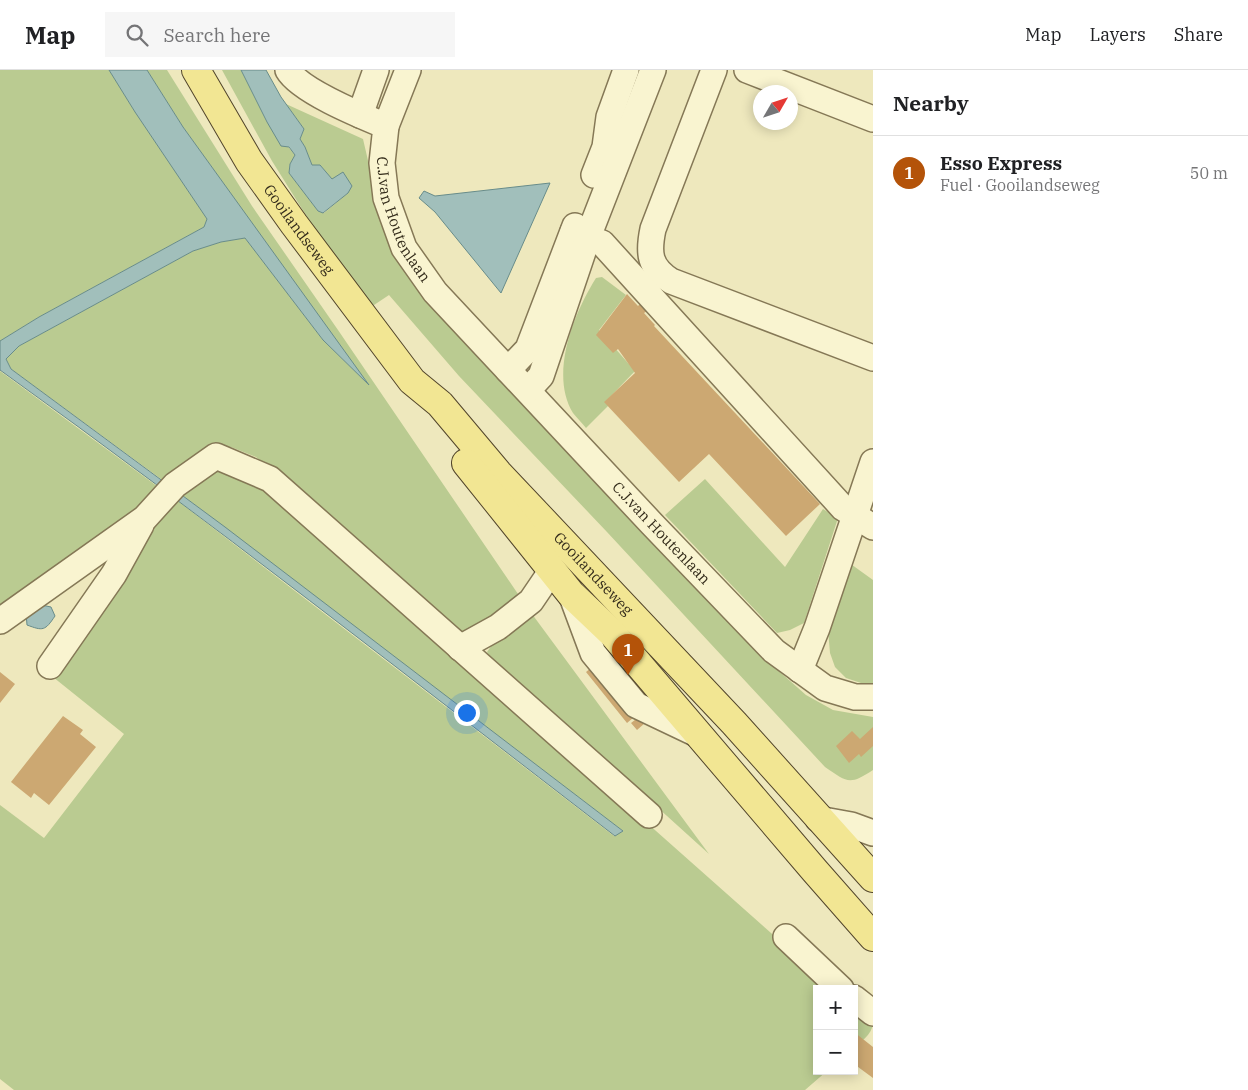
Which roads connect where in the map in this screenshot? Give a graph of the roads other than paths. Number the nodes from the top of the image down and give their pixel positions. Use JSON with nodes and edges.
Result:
{"nodes":[{"id":1,"x":196,"y":70,"type":"edge"},
{"id":2,"x":288,"y":70,"type":"edge"},
{"id":3,"x":376,"y":70,"type":"edge"},
{"id":4,"x":408,"y":70,"type":"edge"},
{"id":5,"x":626,"y":70,"type":"edge"},
{"id":6,"x":653,"y":70,"type":"edge"},
{"id":7,"x":714,"y":70,"type":"edge"},
{"id":8,"x":747,"y":70,"type":"edge"},
{"id":9,"x":360,"y":116,"type":"junction"},
{"id":10,"x":873,"y":119,"type":"edge"},
{"id":11,"x":386,"y":126,"type":"junction"},
{"id":12,"x":580,"y":235,"type":"junction"},
{"id":13,"x":873,"y":358,"type":"edge"},
{"id":14,"x":508,"y":370,"type":"junction"},
{"id":15,"x":412,"y":381,"type":"junction"},
{"id":16,"x":528,"y":390,"type":"junction"},
{"id":17,"x":873,"y":462,"type":"edge"},
{"id":18,"x":857,"y":517,"type":"edge"},
{"id":19,"x":146,"y":518,"type":"junction"},
{"id":20,"x":552,"y":570,"type":"junction"},
{"id":21,"x":0,"y":621,"type":"edge"},
{"id":22,"x":460,"y":648,"type":"junction"},
{"id":23,"x":50,"y":666,"type":"dead end"},
{"id":24,"x":800,"y":670,"type":"junction"},
{"id":25,"x":873,"y":697,"type":"edge"},
{"id":26,"x":649,"y":815,"type":"dead end"},
{"id":27,"x":818,"y":818,"type":"junction"},
{"id":28,"x":873,"y":833,"type":"edge"},
{"id":29,"x":873,"y":878,"type":"edge"},
{"id":30,"x":786,"y":937,"type":"dead end"},
{"id":31,"x":873,"y":937,"type":"edge"},
{"id":32,"x":837,"y":985,"type":"edge"},
{"id":33,"x":858,"y":1001,"type":"edge"},
{"id":34,"x":873,"y":1013,"type":"edge"}],
"edges":[{"from":1,"to":15,"type":"main road","name":"Gooilandseweg"},
{"from":2,"to":9,"type":"street"},
{"from":3,"to":9,"type":"street"},
{"from":4,"to":11,"type":"street","name":"C.J.van Houtenlaan"},
{"from":5,"to":12,"type":"street"},
{"from":6,"to":12,"type":"street"},
{"from":7,"to":13,"type":"street"},
{"from":8,"to":10,"type":"street"},
{"from":9,"to":11,"type":"street"},
{"from":11,"to":14,"type":"street","name":"C.J.van Houtenlaan"},
{"from":12,"to":14,"type":"street"},
{"from":12,"to":16,"type":"street"},
{"from":12,"to":18,"type":"street"},
{"from":14,"to":16,"type":"street","name":"C.J.van Houtenlaan"},
{"from":15,"to":20,"type":"main road","name":"Gooilandseweg"},
{"from":15,"to":27,"type":"main road","name":"Gooilandseweg"},
{"from":16,"to":24,"type":"street","name":"C.J.van Houtenlaan"},
{"from":17,"to":18,"type":"street"},
{"from":18,"to":24,"type":"street"},
{"from":19,"to":21,"type":"street"},
{"from":19,"to":22,"type":"street"},
{"from":19,"to":23,"type":"street"},
{"from":20,"to":22,"type":"street","name":"Gooilandseweg"},
{"from":20,"to":31,"type":"main road","name":"Gooilandseweg"},
{"from":22,"to":26,"type":"street"},
{"from":24,"to":25,"type":"street","name":"C.J.van Houtenlaan"},
{"from":27,"to":28,"type":"street"},
{"from":27,"to":29,"type":"main road","name":"Gooilandseweg"},
{"from":30,"to":32,"type":"street"},
{"from":33,"to":34,"type":"street"}]}
